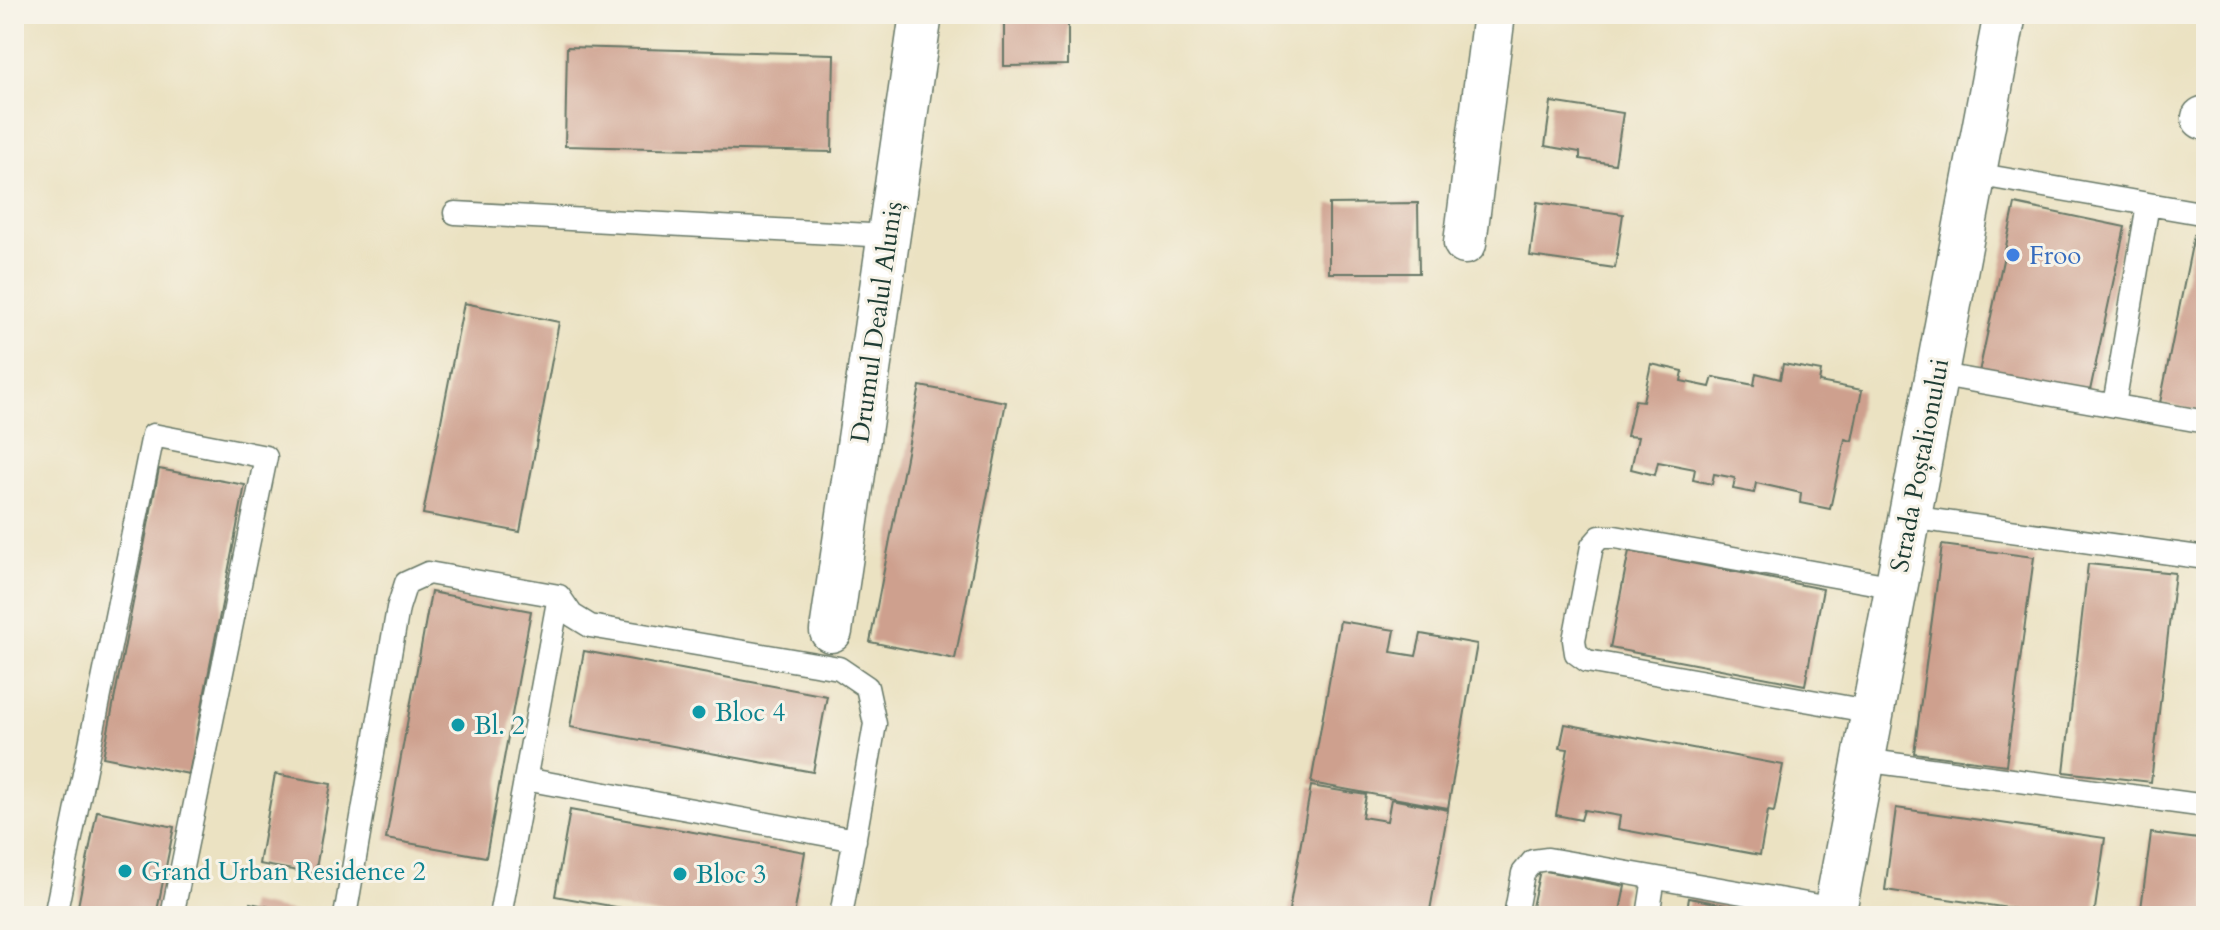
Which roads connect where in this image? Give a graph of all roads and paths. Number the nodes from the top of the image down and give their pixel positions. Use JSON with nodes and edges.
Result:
{"nodes":[{"id":1,"x":921,"y":14,"type":"edge"},
{"id":2,"x":1494,"y":14,"type":"edge"},
{"id":3,"x":2005,"y":14,"type":"edge"},
{"id":4,"x":1975,"y":174,"type":"junction"},
{"id":5,"x":2148,"y":204,"type":"junction"},
{"id":6,"x":455,"y":213,"type":"dead end"},
{"id":7,"x":2206,"y":214,"type":"edge"},
{"id":8,"x":889,"y":236,"type":"junction"},
{"id":9,"x":1465,"y":243,"type":"dead end"},
{"id":10,"x":1936,"y":374,"type":"junction"},
{"id":11,"x":2114,"y":405,"type":"junction"},
{"id":12,"x":2206,"y":422,"type":"edge"},
{"id":13,"x":1909,"y":517,"type":"junction"},
{"id":14,"x":2206,"y":558,"type":"edge"},
{"id":15,"x":1896,"y":587,"type":"junction"},
{"id":16,"x":559,"y":596,"type":"junction"},
{"id":17,"x":831,"y":631,"type":"dead end"},
{"id":18,"x":1873,"y":712,"type":"junction"},
{"id":19,"x":1863,"y":760,"type":"junction"},
{"id":20,"x":525,"y":779,"type":"junction"},
{"id":21,"x":2206,"y":806,"type":"edge"},
{"id":22,"x":855,"y":840,"type":"junction"},
{"id":23,"x":1654,"y":878,"type":"junction"},
{"id":24,"x":1834,"y":913,"type":"edge"},
{"id":25,"x":55,"y":916,"type":"edge"},
{"id":26,"x":172,"y":916,"type":"edge"},
{"id":27,"x":345,"y":916,"type":"edge"},
{"id":28,"x":500,"y":916,"type":"edge"},
{"id":29,"x":841,"y":916,"type":"edge"},
{"id":30,"x":1515,"y":916,"type":"edge"},
{"id":31,"x":1648,"y":916,"type":"edge"}],
"edges":[{"from":1,"to":8,"type":"street","name":"Drumul Dealul Aluniș"},
{"from":2,"to":9,"type":"street"},
{"from":3,"to":4,"type":"street","name":"Strada Poștalionului"},
{"from":4,"to":5,"type":"lane"},
{"from":4,"to":10,"type":"street","name":"Strada Poștalionului"},
{"from":5,"to":7,"type":"lane"},
{"from":5,"to":11,"type":"lane"},
{"from":6,"to":8,"type":"lane"},
{"from":8,"to":17,"type":"street","name":"Drumul Dealul Aluniș"},
{"from":10,"to":11,"type":"lane"},
{"from":10,"to":13,"type":"street","name":"Strada Poștalionului"},
{"from":11,"to":12,"type":"lane"},
{"from":13,"to":14,"type":"lane"},
{"from":13,"to":15,"type":"street","name":"Strada Poștalionului"},
{"from":15,"to":18,"type":"street","name":"Strada Poștalionului"},
{"from":15,"to":18,"type":"lane"},
{"from":16,"to":20,"type":"lane"},
{"from":16,"to":22,"type":"lane"},
{"from":16,"to":27,"type":"lane"},
{"from":18,"to":19,"type":"street","name":"Strada Poștalionului"},
{"from":19,"to":21,"type":"lane"},
{"from":19,"to":24,"type":"street","name":"Strada Poștalionului"},
{"from":20,"to":22,"type":"lane"},
{"from":20,"to":28,"type":"lane"},
{"from":22,"to":29,"type":"lane"},
{"from":23,"to":24,"type":"lane"},
{"from":23,"to":30,"type":"lane"},
{"from":23,"to":31,"type":"lane"},
{"from":25,"to":26,"type":"lane"}]}
